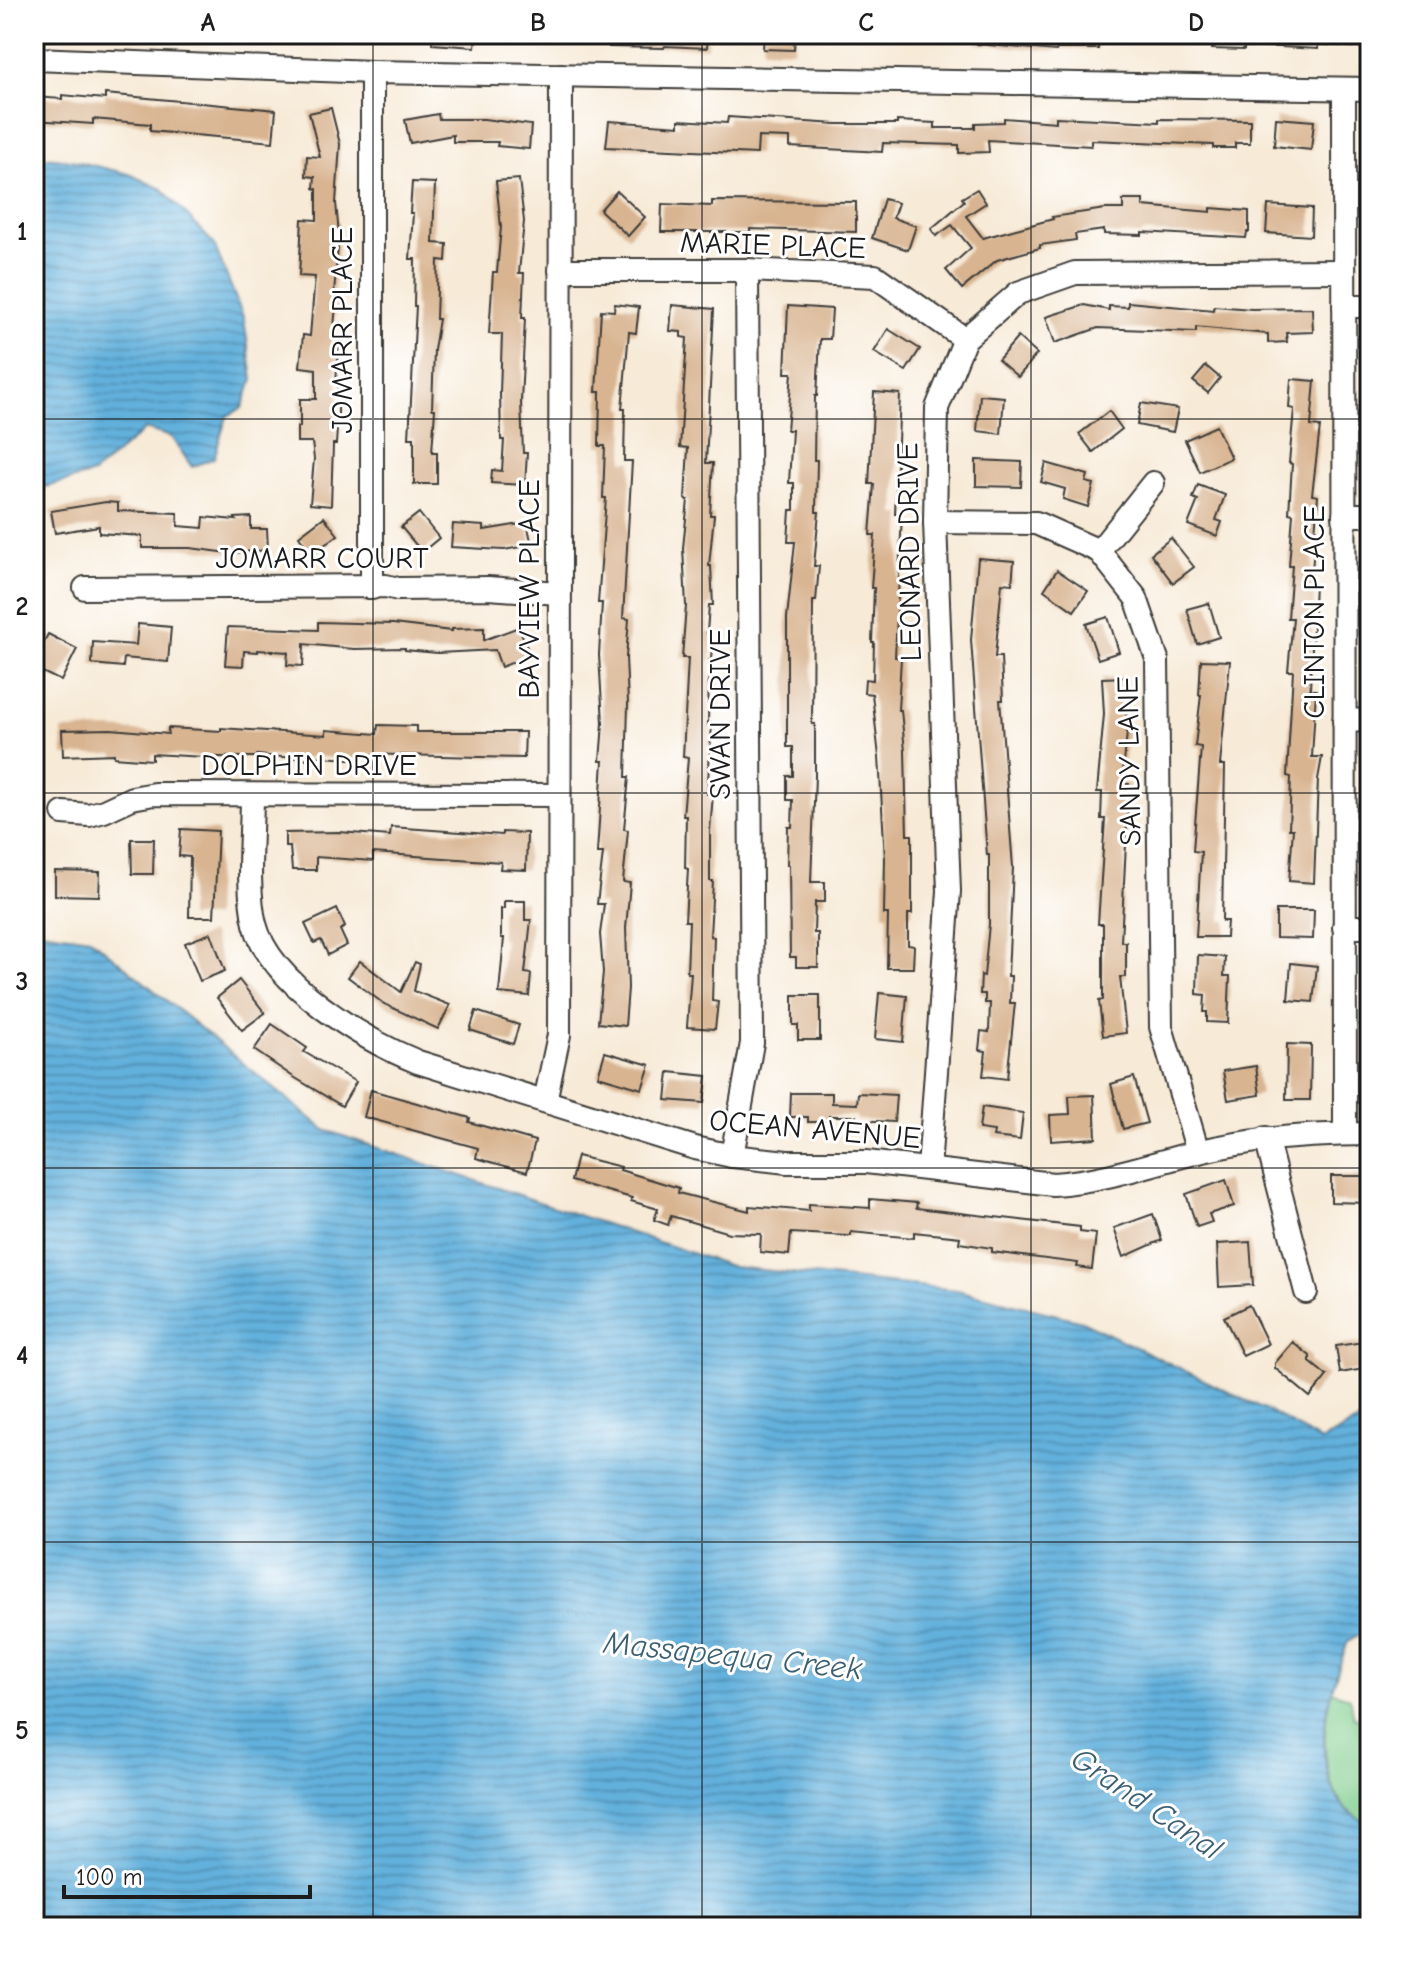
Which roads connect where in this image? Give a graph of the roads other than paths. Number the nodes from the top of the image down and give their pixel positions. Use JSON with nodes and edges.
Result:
{"nodes":[{"id":1,"x":34,"y":59,"type":"edge"},
{"id":2,"x":372,"y":72,"type":"junction"},
{"id":3,"x":561,"y":75,"type":"junction"},
{"id":4,"x":1370,"y":89,"type":"edge"},
{"id":5,"x":1344,"y":90,"type":"junction"},
{"id":6,"x":560,"y":270,"type":"junction"},
{"id":7,"x":747,"y":270,"type":"junction"},
{"id":8,"x":1344,"y":271,"type":"junction"},
{"id":9,"x":1344,"y":306,"type":"junction"},
{"id":10,"x":1370,"y":306,"type":"edge"},
{"id":11,"x":965,"y":339,"type":"junction"},
{"id":12,"x":1153,"y":483,"type":"dead end"},
{"id":13,"x":1344,"y":515,"type":"junction"},
{"id":14,"x":1370,"y":515,"type":"edge"},
{"id":15,"x":935,"y":522,"type":"junction"},
{"id":16,"x":1099,"y":551,"type":"junction"},
{"id":17,"x":85,"y":588,"type":"dead end"},
{"id":18,"x":372,"y":588,"type":"junction"},
{"id":19,"x":559,"y":593,"type":"junction"},
{"id":20,"x":1370,"y":720,"type":"edge"},
{"id":21,"x":1344,"y":721,"type":"junction"},
{"id":22,"x":252,"y":795,"type":"junction"},
{"id":23,"x":559,"y":795,"type":"junction"},
{"id":24,"x":63,"y":813,"type":"dead end"},
{"id":25,"x":1344,"y":927,"type":"junction"},
{"id":26,"x":1370,"y":927,"type":"edge"},
{"id":27,"x":545,"y":1101,"type":"junction"},
{"id":28,"x":1345,"y":1134,"type":"junction"},
{"id":29,"x":1370,"y":1134,"type":"edge"},
{"id":30,"x":1266,"y":1138,"type":"junction"},
{"id":31,"x":1198,"y":1152,"type":"junction"},
{"id":32,"x":732,"y":1156,"type":"junction"},
{"id":33,"x":929,"y":1169,"type":"junction"},
{"id":34,"x":1306,"y":1292,"type":"dead end"}],
"edges":[{"from":1,"to":2,"type":"street"},
{"from":2,"to":3,"type":"street"},
{"from":2,"to":18,"type":"street","name":"JOMARR PLACE"},
{"from":3,"to":5,"type":"street"},
{"from":3,"to":6,"type":"street","name":"BAYVIEW PLACE"},
{"from":4,"to":5,"type":"street"},
{"from":5,"to":8,"type":"street","name":"CLINTON PLACE"},
{"from":6,"to":7,"type":"street","name":"MARIE PLACE"},
{"from":6,"to":19,"type":"street","name":"BAYVIEW PLACE"},
{"from":7,"to":11,"type":"street","name":"MARIE PLACE"},
{"from":7,"to":32,"type":"street","name":"SWAN DRIVE"},
{"from":8,"to":9,"type":"street","name":"CLINTON PLACE"},
{"from":8,"to":11,"type":"street","name":"LEONARD DRIVE"},
{"from":9,"to":10,"type":"street"},
{"from":9,"to":13,"type":"street","name":"CLINTON PLACE"},
{"from":11,"to":15,"type":"street","name":"LEONARD DRIVE"},
{"from":12,"to":16,"type":"street"},
{"from":13,"to":14,"type":"street"},
{"from":13,"to":21,"type":"street","name":"CLINTON PLACE"},
{"from":15,"to":16,"type":"street","name":"SANDY LANE"},
{"from":15,"to":33,"type":"street","name":"LEONARD DRIVE"},
{"from":16,"to":31,"type":"street","name":"SANDY LANE"},
{"from":17,"to":18,"type":"street","name":"JOMARR COURT"},
{"from":18,"to":19,"type":"street","name":"JOMARR COURT"},
{"from":19,"to":23,"type":"street","name":"BAYVIEW PLACE"},
{"from":20,"to":21,"type":"street"},
{"from":21,"to":25,"type":"street","name":"CLINTON PLACE"},
{"from":22,"to":23,"type":"street","name":"DOLPHIN DRIVE"},
{"from":22,"to":24,"type":"street","name":"DOLPHIN DRIVE"},
{"from":22,"to":27,"type":"street","name":"OCEAN AVENUE"},
{"from":23,"to":27,"type":"street","name":"BAYVIEW PLACE"},
{"from":25,"to":26,"type":"street"},
{"from":25,"to":28,"type":"street","name":"CLINTON PLACE"},
{"from":27,"to":32,"type":"street","name":"OCEAN AVENUE"},
{"from":28,"to":29,"type":"street","name":"OCEAN AVENUE"},
{"from":28,"to":30,"type":"street","name":"OCEAN AVENUE"},
{"from":30,"to":31,"type":"street","name":"OCEAN AVENUE"},
{"from":30,"to":34,"type":"street"},
{"from":31,"to":33,"type":"street","name":"OCEAN AVENUE"},
{"from":32,"to":33,"type":"street","name":"OCEAN AVENUE"}]}
